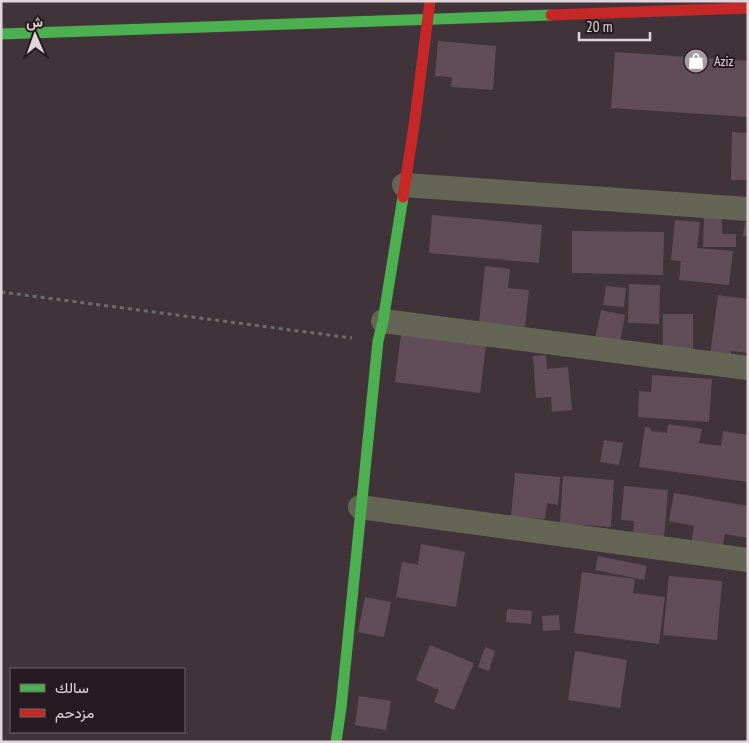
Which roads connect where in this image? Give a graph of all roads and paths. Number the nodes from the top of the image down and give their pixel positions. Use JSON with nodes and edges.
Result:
{"nodes":[{"id":1,"x":430,"y":1,"type":"edge"},
{"id":2,"x":748,"y":8,"type":"edge"},
{"id":3,"x":428,"y":20,"type":"junction"},
{"id":4,"x":1,"y":34,"type":"edge"},
{"id":5,"x":404,"y":185,"type":"junction"},
{"id":6,"x":748,"y":209,"type":"edge"},
{"id":7,"x":1,"y":292,"type":"edge"},
{"id":8,"x":380,"y":331,"type":"junction"},
{"id":9,"x":748,"y":368,"type":"edge"},
{"id":10,"x":360,"y":507,"type":"junction"},
{"id":11,"x":748,"y":560,"type":"edge"},
{"id":12,"x":336,"y":742,"type":"edge"}],
"edges":[{"from":1,"to":3,"type":"main road"},
{"from":2,"to":3,"type":"main road"},
{"from":3,"to":4,"type":"main road"},
{"from":3,"to":5,"type":"main road"},
{"from":5,"to":6,"type":"street"},
{"from":5,"to":8,"type":"main road"},
{"from":7,"to":8,"type":"path"},
{"from":8,"to":9,"type":"street"},
{"from":8,"to":10,"type":"main road"},
{"from":10,"to":11,"type":"street"},
{"from":10,"to":12,"type":"main road"}]}
